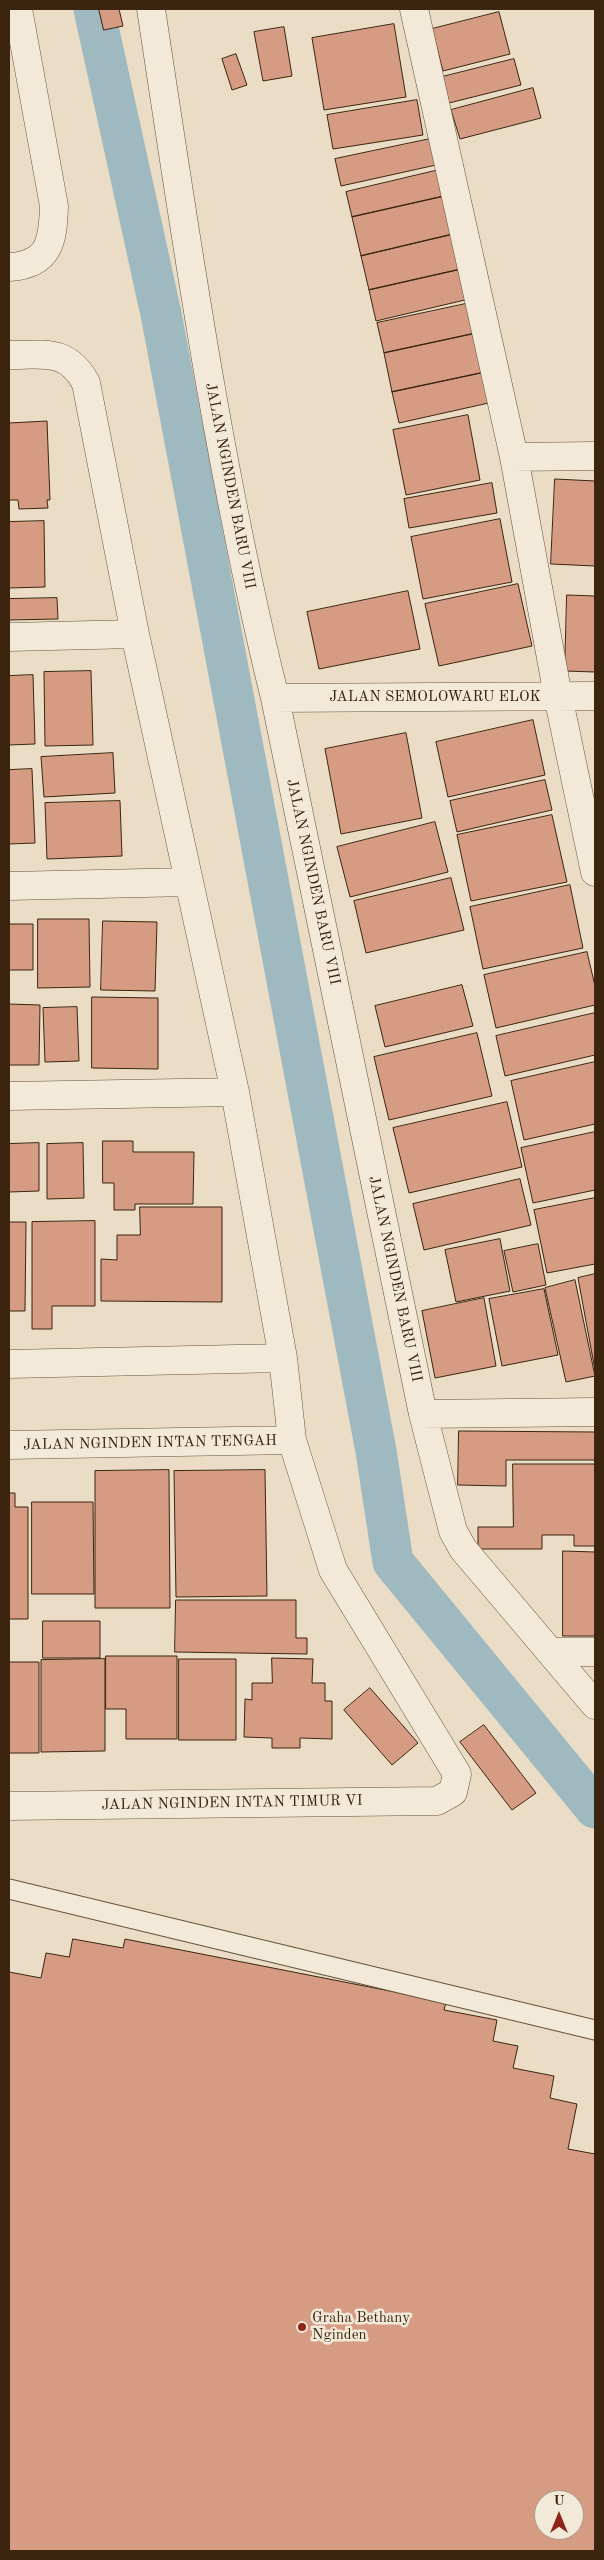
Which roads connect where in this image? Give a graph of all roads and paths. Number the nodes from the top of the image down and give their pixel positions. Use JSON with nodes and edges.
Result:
{"nodes":[{"id":1,"x":18,"y":9,"type":"edge"},
{"id":2,"x":151,"y":9,"type":"edge"},
{"id":3,"x":414,"y":9,"type":"edge"},
{"id":4,"x":9,"y":267,"type":"edge"},
{"id":5,"x":9,"y":356,"type":"edge"},
{"id":6,"x":595,"y":456,"type":"edge"},
{"id":7,"x":514,"y":457,"type":"junction"},
{"id":8,"x":135,"y":634,"type":"junction"},
{"id":9,"x":9,"y":637,"type":"edge"},
{"id":10,"x":558,"y":696,"type":"junction"},
{"id":11,"x":595,"y":696,"type":"edge"},
{"id":12,"x":275,"y":698,"type":"junction"},
{"id":13,"x":595,"y":872,"type":"edge"},
{"id":14,"x":189,"y":882,"type":"junction"},
{"id":15,"x":9,"y":886,"type":"edge"},
{"id":16,"x":234,"y":1092,"type":"junction"},
{"id":17,"x":9,"y":1096,"type":"edge"},
{"id":18,"x":283,"y":1358,"type":"junction"},
{"id":19,"x":9,"y":1364,"type":"edge"},
{"id":20,"x":595,"y":1412,"type":"edge"},
{"id":21,"x":423,"y":1414,"type":"junction"},
{"id":22,"x":292,"y":1440,"type":"junction"},
{"id":23,"x":9,"y":1445,"type":"edge"},
{"id":24,"x":550,"y":1652,"type":"junction"},
{"id":25,"x":595,"y":1652,"type":"edge"},
{"id":26,"x":595,"y":1705,"type":"edge"},
{"id":27,"x":9,"y":1806,"type":"edge"},
{"id":28,"x":9,"y":1889,"type":"edge"},
{"id":29,"x":595,"y":2030,"type":"edge"}],
"edges":[{"from":1,"to":4,"type":"street"},
{"from":2,"to":12,"type":"street","name":"JALAN NGINDEN BARU VIII"},
{"from":3,"to":7,"type":"street"},
{"from":5,"to":8,"type":"street"},
{"from":6,"to":7,"type":"street"},
{"from":7,"to":10,"type":"street"},
{"from":8,"to":9,"type":"street"},
{"from":8,"to":14,"type":"street"},
{"from":10,"to":11,"type":"street","name":"JALAN SEMOLOWARU ELOK"},
{"from":10,"to":12,"type":"street","name":"JALAN SEMOLOWARU ELOK"},
{"from":10,"to":13,"type":"street"},
{"from":12,"to":21,"type":"street","name":"JALAN NGINDEN BARU VIII"},
{"from":14,"to":15,"type":"street"},
{"from":14,"to":16,"type":"street"},
{"from":16,"to":17,"type":"street"},
{"from":16,"to":18,"type":"street"},
{"from":18,"to":19,"type":"street"},
{"from":18,"to":22,"type":"street"},
{"from":20,"to":21,"type":"street"},
{"from":21,"to":24,"type":"street","name":"JALAN NGINDEN BARU VIII"},
{"from":22,"to":23,"type":"street","name":"JALAN NGINDEN INTAN TENGAH"},
{"from":22,"to":27,"type":"street","name":"JALAN NGINDEN INTAN TIMUR VI"},
{"from":24,"to":25,"type":"street"},
{"from":24,"to":26,"type":"street","name":"JALAN NGINDEN BARU VIII"},
{"from":28,"to":29,"type":"lane"}]}
